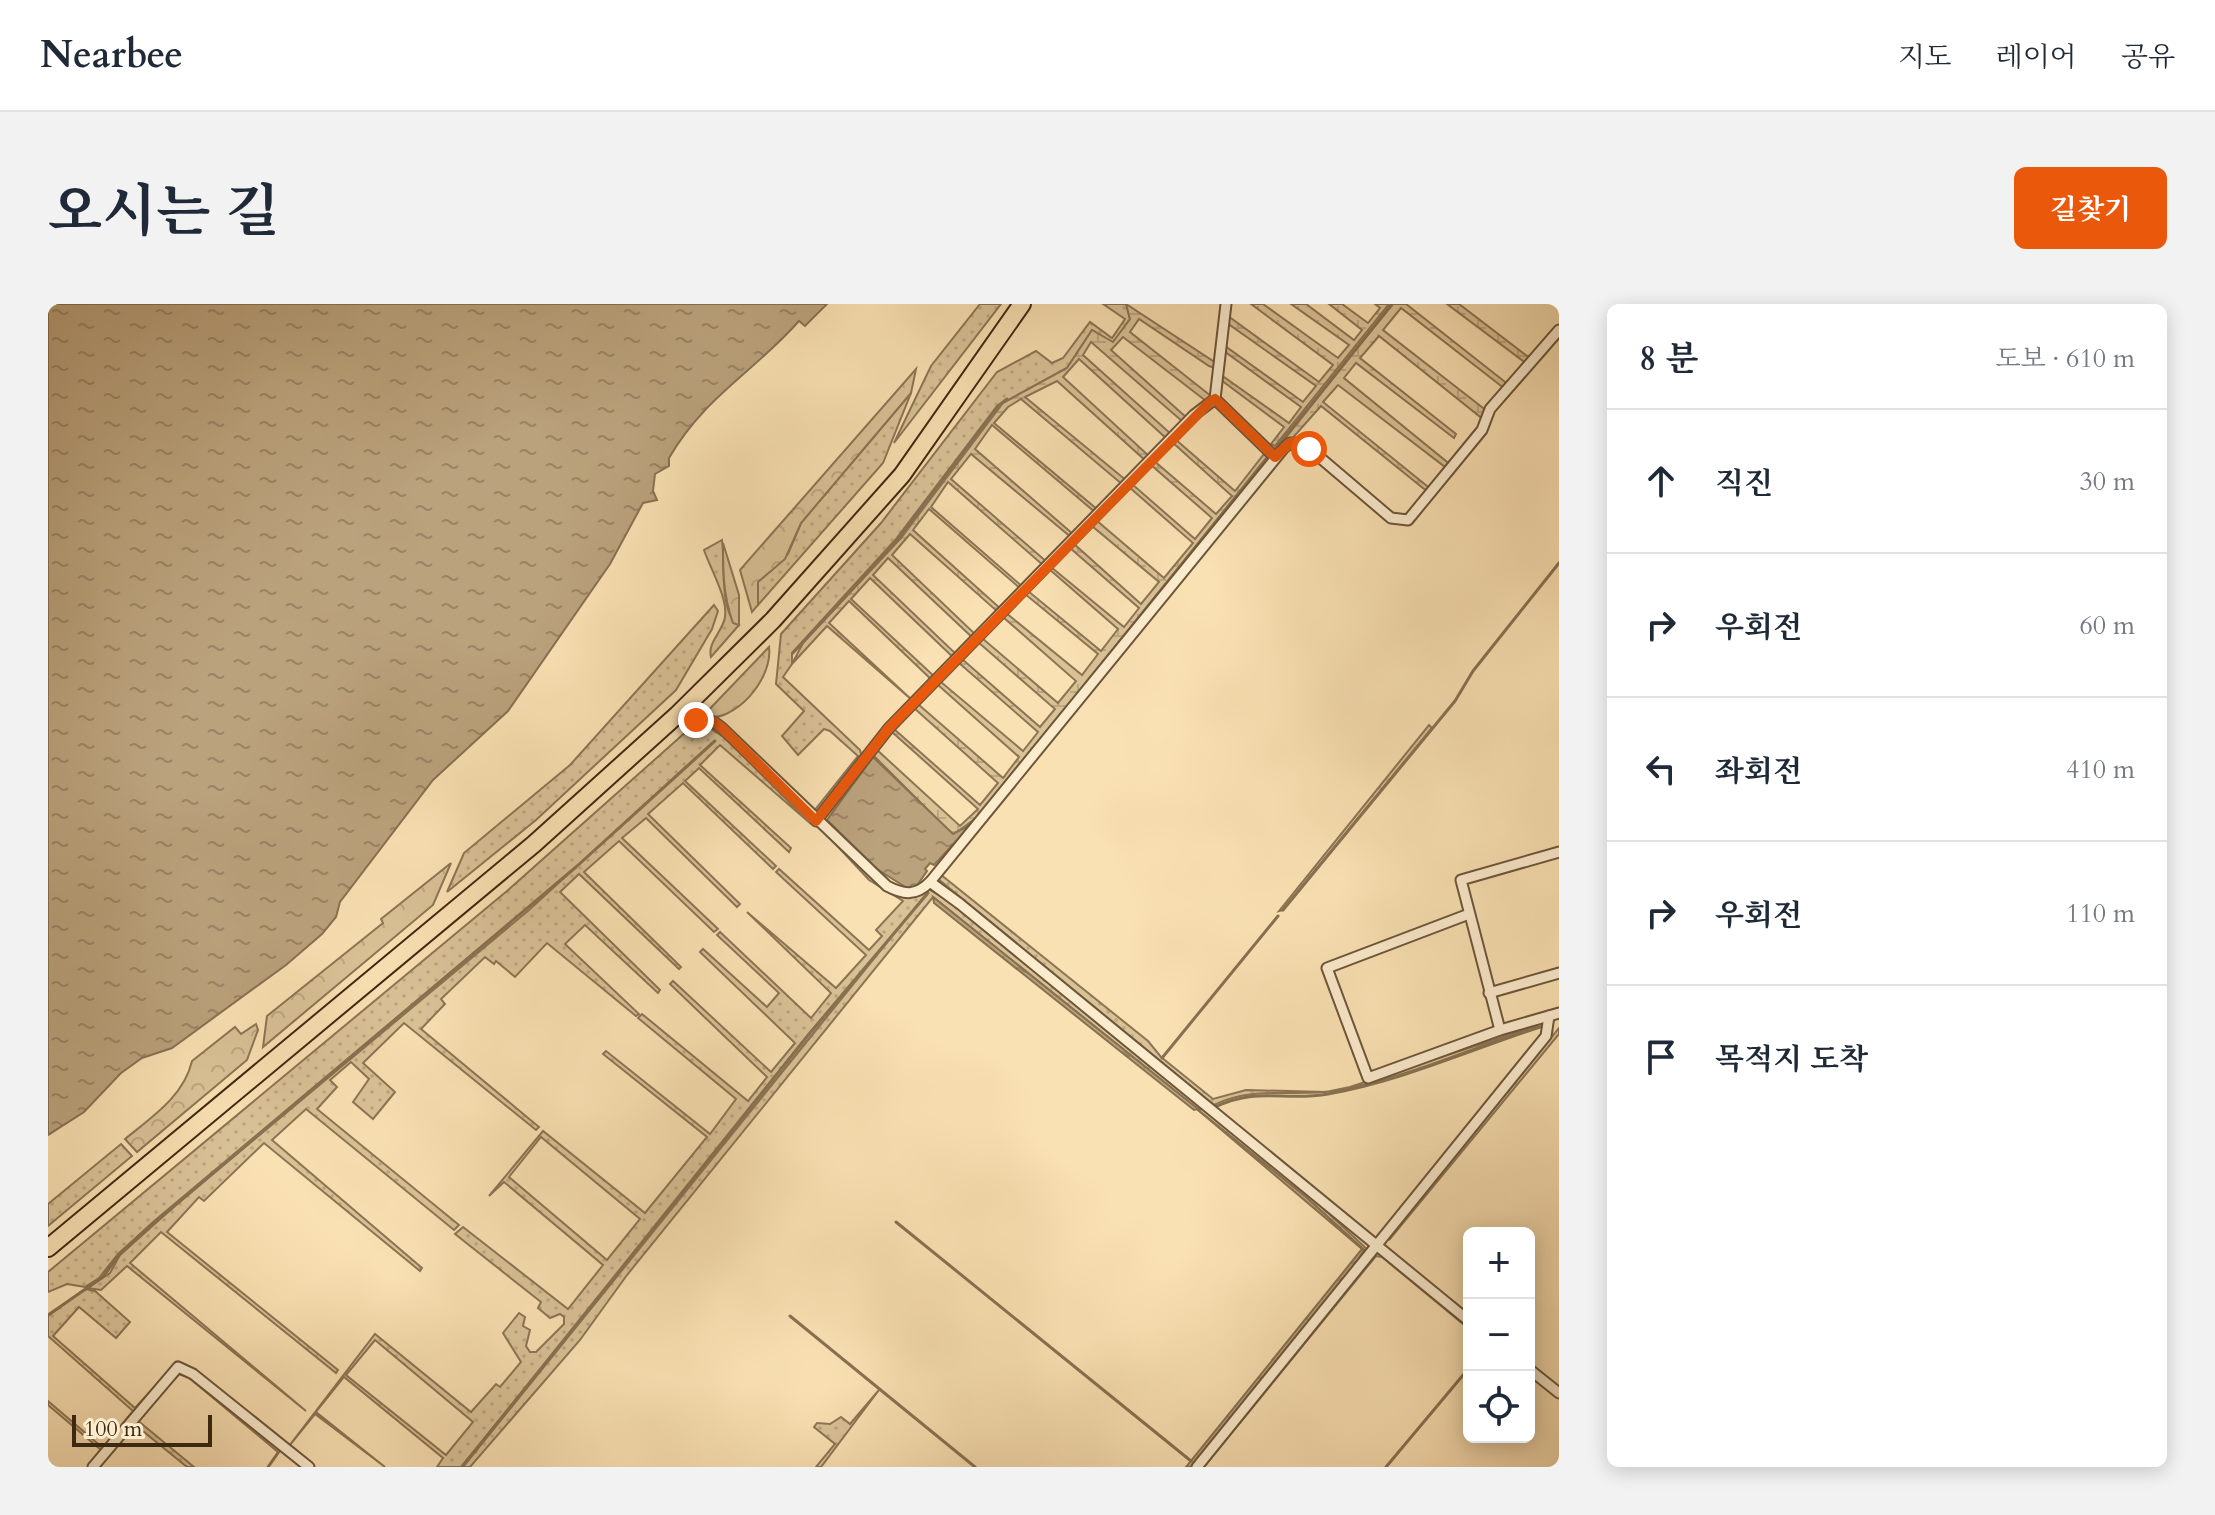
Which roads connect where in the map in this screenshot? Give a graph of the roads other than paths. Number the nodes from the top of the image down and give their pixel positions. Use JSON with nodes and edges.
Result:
{"nodes":[{"id":1,"x":1022,"y":304,"type":"edge"},
{"id":2,"x":1226,"y":304,"type":"edge"},
{"id":3,"x":1559,"y":330,"type":"edge"},
{"id":4,"x":1215,"y":399,"type":"junction"},
{"id":5,"x":1275,"y":457,"type":"junction"},
{"id":6,"x":677,"y":715,"type":"junction"},
{"id":7,"x":816,"y":821,"type":"junction"},
{"id":8,"x":1559,"y":852,"type":"edge"},
{"id":9,"x":930,"y":882,"type":"junction"},
{"id":10,"x":1469,"y":914,"type":"junction"},
{"id":11,"x":1559,"y":973,"type":"edge"},
{"id":12,"x":1489,"y":993,"type":"junction"},
{"id":13,"x":1554,"y":1015,"type":"edge"},
{"id":14,"x":1500,"y":1030,"type":"junction"},
{"id":15,"x":1378,"y":1245,"type":"junction"},
{"id":16,"x":48,"y":1248,"type":"edge"},
{"id":17,"x":1463,"y":1316,"type":"edge"},
{"id":18,"x":1532,"y":1371,"type":"edge"},
{"id":19,"x":1559,"y":1393,"type":"edge"},
{"id":20,"x":93,"y":1467,"type":"edge"},
{"id":21,"x":309,"y":1467,"type":"edge"},
{"id":22,"x":1197,"y":1467,"type":"edge"}],
"edges":[{"from":1,"to":6,"type":"highway"},
{"from":2,"to":4,"type":"street"},
{"from":3,"to":5,"type":"street"},
{"from":4,"to":5,"type":"street"},
{"from":4,"to":7,"type":"street"},
{"from":5,"to":9,"type":"street"},
{"from":6,"to":7,"type":"street"},
{"from":6,"to":16,"type":"highway"},
{"from":7,"to":9,"type":"street"},
{"from":8,"to":10,"type":"street"},
{"from":9,"to":15,"type":"street"},
{"from":10,"to":12,"type":"street"},
{"from":10,"to":14,"type":"street"},
{"from":11,"to":12,"type":"street"},
{"from":12,"to":14,"type":"street"},
{"from":13,"to":14,"type":"street"},
{"from":13,"to":15,"type":"street"},
{"from":15,"to":17,"type":"street"},
{"from":15,"to":22,"type":"street"},
{"from":18,"to":19,"type":"street"},
{"from":20,"to":21,"type":"street"}]}
